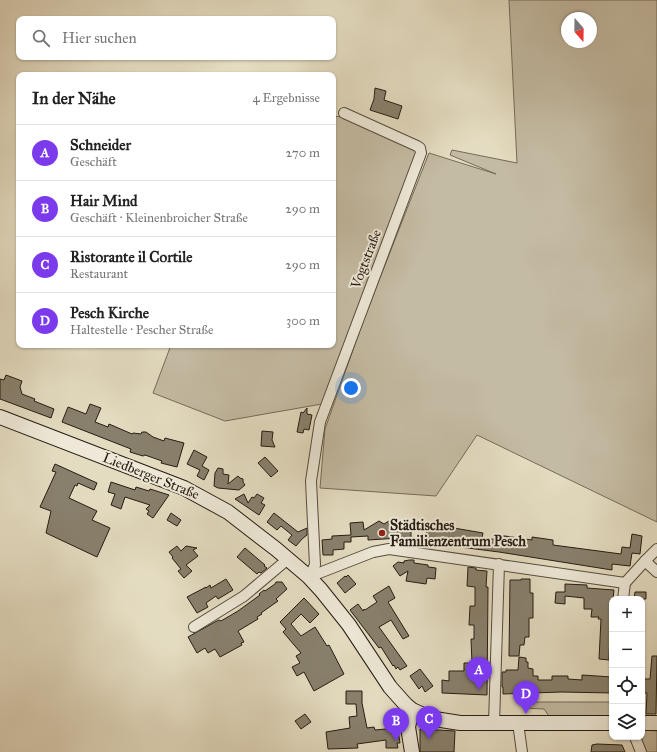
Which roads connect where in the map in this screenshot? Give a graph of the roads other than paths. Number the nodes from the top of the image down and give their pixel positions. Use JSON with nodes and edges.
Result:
{"nodes":[{"id":1,"x":344,"y":113,"type":"dead end"},
{"id":2,"x":0,"y":417,"type":"edge"},
{"id":3,"x":657,"y":549,"type":"edge"},
{"id":4,"x":288,"y":559,"type":"junction"},
{"id":5,"x":646,"y":562,"type":"junction"},
{"id":6,"x":500,"y":564,"type":"junction"},
{"id":7,"x":657,"y":572,"type":"edge"},
{"id":8,"x":309,"y":577,"type":"junction"},
{"id":9,"x":625,"y":583,"type":"junction"},
{"id":10,"x":623,"y":596,"type":"edge"},
{"id":11,"x":194,"y":627,"type":"dead end"},
{"id":12,"x":412,"y":710,"type":"junction"},
{"id":13,"x":494,"y":723,"type":"junction"},
{"id":14,"x":518,"y":723,"type":"junction"},
{"id":15,"x":609,"y":723,"type":"edge"},
{"id":16,"x":645,"y":723,"type":"edge"},
{"id":17,"x":657,"y":723,"type":"edge"},
{"id":18,"x":636,"y":740,"type":"edge"},
{"id":19,"x":412,"y":752,"type":"edge"},
{"id":20,"x":522,"y":752,"type":"edge"},
{"id":21,"x":641,"y":752,"type":"edge"}],
"edges":[{"from":1,"to":8,"type":"street","name":"Vogtstraße"},
{"from":2,"to":4,"type":"main road","name":"Liedberger Straße"},
{"from":3,"to":5,"type":"street"},
{"from":4,"to":8,"type":"main road","name":"Liedberger Straße"},
{"from":4,"to":11,"type":"street"},
{"from":5,"to":7,"type":"street"},
{"from":5,"to":9,"type":"street"},
{"from":6,"to":8,"type":"street"},
{"from":6,"to":9,"type":"street"},
{"from":6,"to":13,"type":"street"},
{"from":8,"to":12,"type":"main road","name":"Liedberger Straße"},
{"from":9,"to":10,"type":"street"},
{"from":12,"to":13,"type":"main road"},
{"from":12,"to":19,"type":"main road"},
{"from":13,"to":14,"type":"main road"},
{"from":14,"to":15,"type":"main road"},
{"from":14,"to":20,"type":"street"},
{"from":16,"to":17,"type":"main road"},
{"from":18,"to":21,"type":"street"}]}
